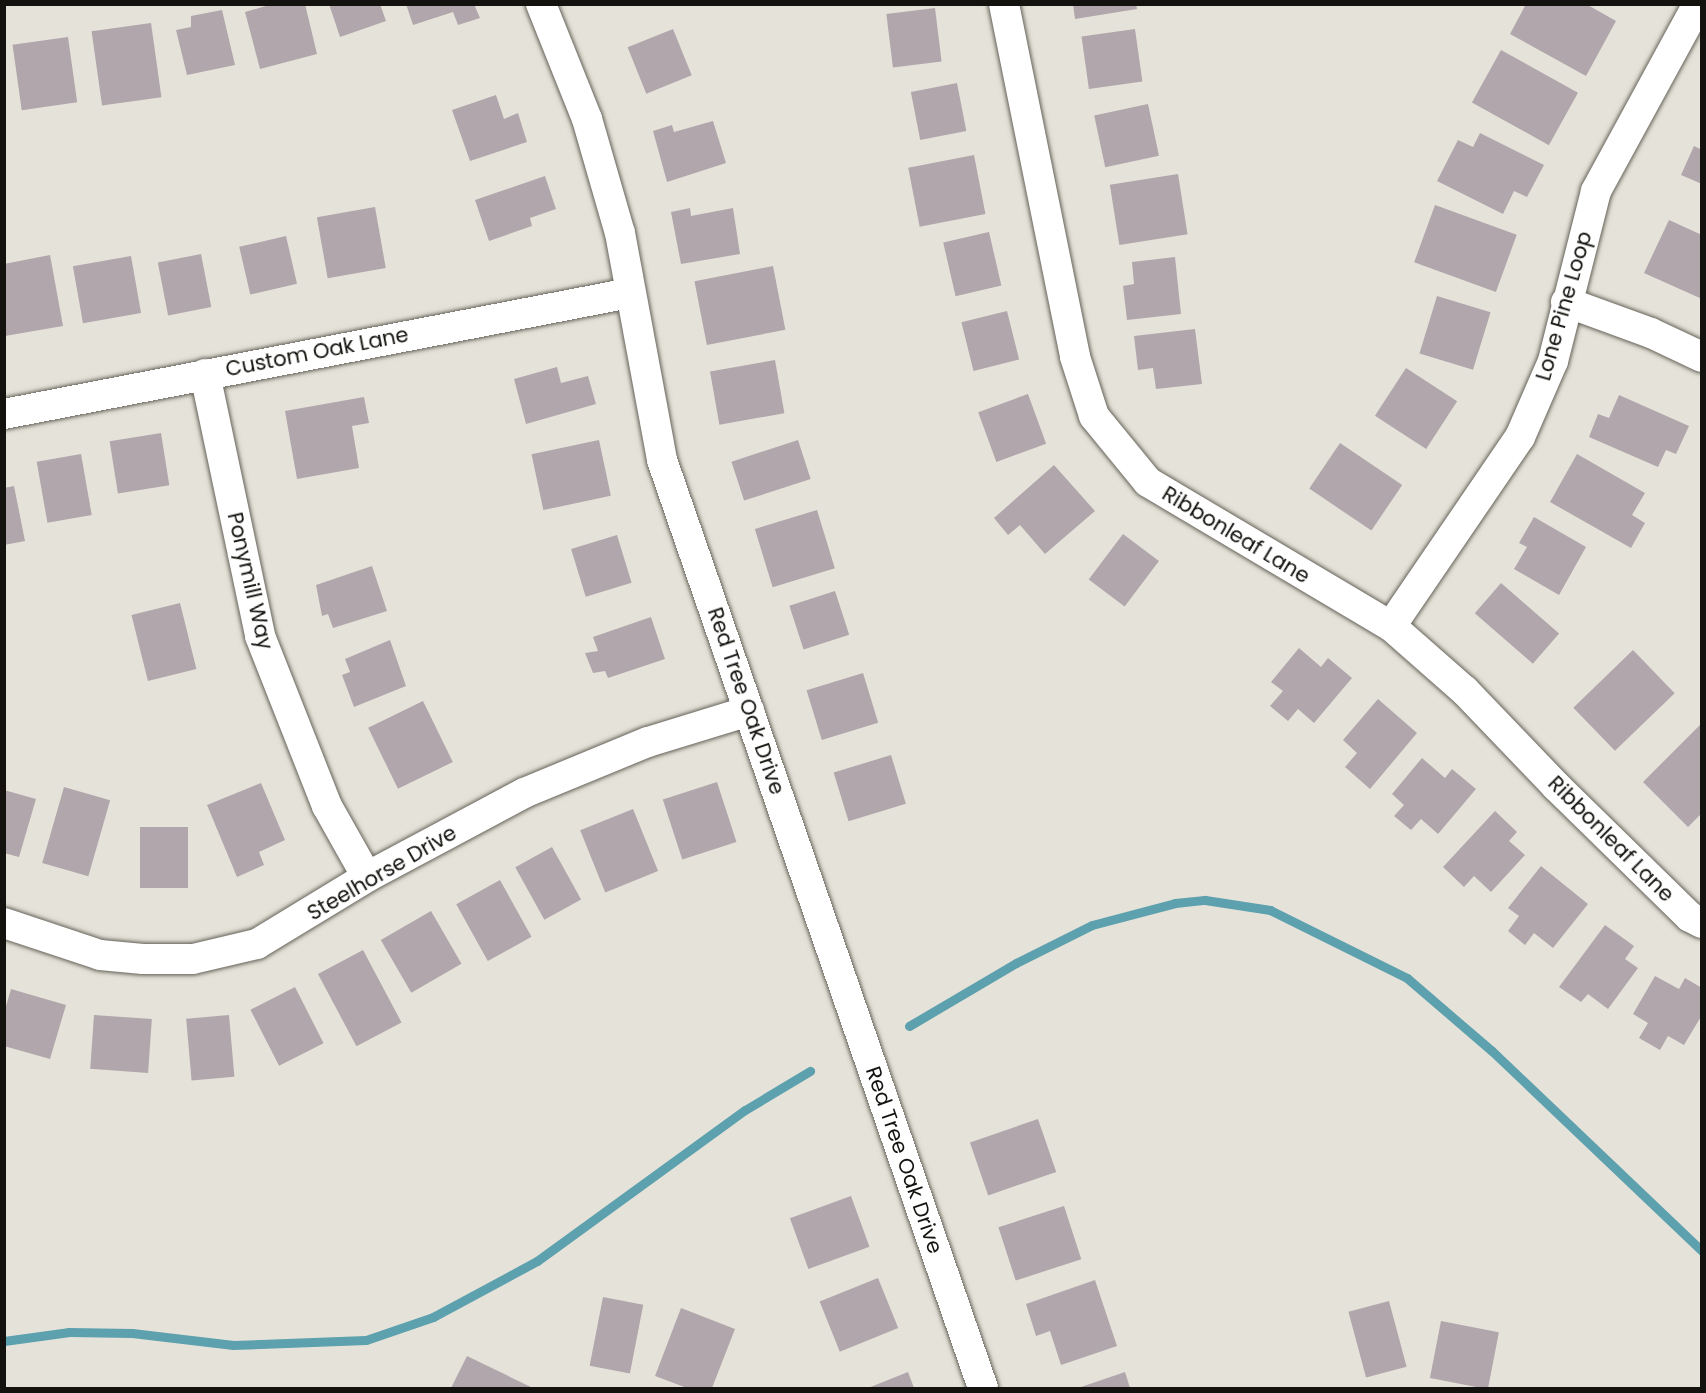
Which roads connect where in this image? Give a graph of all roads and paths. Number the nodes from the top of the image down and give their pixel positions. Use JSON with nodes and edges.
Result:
{"nodes":[{"id":1,"x":541,"y":4,"type":"edge"},
{"id":2,"x":1004,"y":4,"type":"edge"},
{"id":3,"x":1698,"y":4,"type":"edge"},
{"id":4,"x":630,"y":293,"type":"junction"},
{"id":5,"x":1566,"y":302,"type":"junction"},
{"id":6,"x":1701,"y":357,"type":"edge"},
{"id":7,"x":205,"y":374,"type":"junction"},
{"id":8,"x":4,"y":414,"type":"edge"},
{"id":9,"x":1391,"y":626,"type":"junction"},
{"id":10,"x":749,"y":711,"type":"junction"},
{"id":11,"x":367,"y":877,"type":"junction"},
{"id":12,"x":4,"y":923,"type":"edge"},
{"id":13,"x":1701,"y":923,"type":"edge"},
{"id":14,"x":983,"y":1389,"type":"edge"}],
"edges":[{"from":1,"to":4,"type":"street","name":"Red Tree Oak Drive"},
{"from":2,"to":9,"type":"street","name":"Ribbonleaf Lane"},
{"from":3,"to":5,"type":"street","name":"Lone Pine Loop"},
{"from":4,"to":7,"type":"street","name":"Custom Oak Lane"},
{"from":4,"to":10,"type":"street","name":"Red Tree Oak Drive"},
{"from":5,"to":6,"type":"street"},
{"from":5,"to":9,"type":"street","name":"Lone Pine Loop"},
{"from":7,"to":8,"type":"street","name":"Custom Oak Lane"},
{"from":7,"to":11,"type":"street","name":"Ponymill Way"},
{"from":9,"to":13,"type":"street","name":"Ribbonleaf Lane"},
{"from":10,"to":11,"type":"street","name":"Steelhorse Drive"},
{"from":10,"to":14,"type":"street","name":"Red Tree Oak Drive"},
{"from":11,"to":12,"type":"street","name":"Steelhorse Drive"}]}
